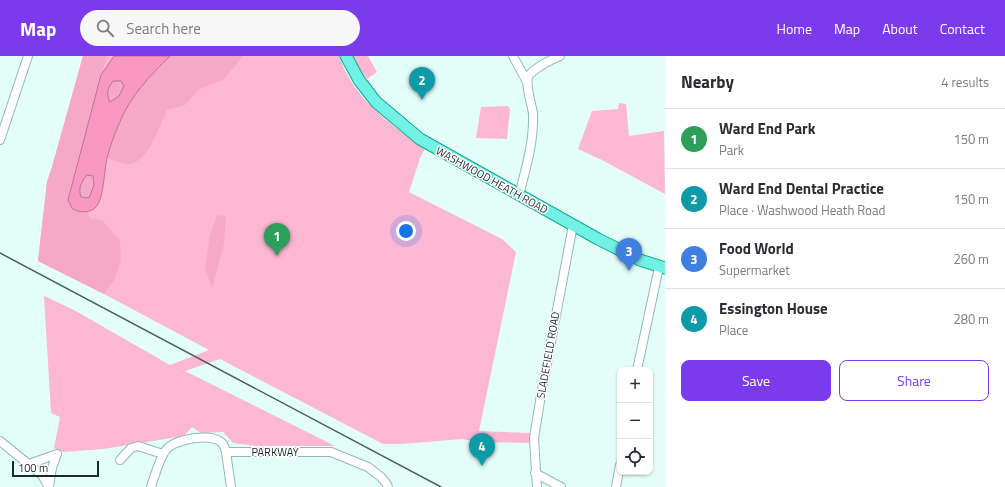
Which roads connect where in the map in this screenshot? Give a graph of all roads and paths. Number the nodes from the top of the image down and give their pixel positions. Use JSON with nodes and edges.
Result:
{"nodes":[{"id":1,"x":28,"y":56,"type":"edge"},
{"id":2,"x":346,"y":56,"type":"edge"},
{"id":3,"x":513,"y":56,"type":"edge"},
{"id":4,"x":553,"y":57,"type":"edge"},
{"id":5,"x":527,"y":82,"type":"junction"},
{"id":6,"x":2,"y":127,"type":"edge"},
{"id":7,"x":0,"y":140,"type":"edge"},
{"id":8,"x":520,"y":192,"type":"junction"},
{"id":9,"x":573,"y":225,"type":"junction"},
{"id":10,"x":662,"y":268,"type":"edge"},
{"id":11,"x":638,"y":367,"type":"edge"},
{"id":12,"x":0,"y":441,"type":"edge"},
{"id":13,"x":226,"y":452,"type":"junction"},
{"id":14,"x":163,"y":454,"type":"junction"},
{"id":15,"x":120,"y":460,"type":"dead end"},
{"id":16,"x":29,"y":464,"type":"junction"},
{"id":17,"x":535,"y":473,"type":"junction"},
{"id":18,"x":618,"y":475,"type":"edge"},
{"id":19,"x":49,"y":486,"type":"edge"},
{"id":20,"x":151,"y":487,"type":"edge"},
{"id":21,"x":231,"y":487,"type":"edge"},
{"id":22,"x":388,"y":487,"type":"edge"},
{"id":23,"x":537,"y":487,"type":"edge"},
{"id":24,"x":561,"y":487,"type":"edge"},
{"id":25,"x":616,"y":487,"type":"edge"}],
"edges":[{"from":1,"to":6,"type":"street"},
{"from":2,"to":8,"type":"main road","name":"WASHWOOD HEATH ROAD"},
{"from":3,"to":5,"type":"street"},
{"from":4,"to":5,"type":"street"},
{"from":5,"to":8,"type":"street"},
{"from":6,"to":7,"type":"street"},
{"from":8,"to":9,"type":"main road","name":"WASHWOOD HEATH ROAD"},
{"from":9,"to":10,"type":"main road","name":"WASHWOOD HEATH ROAD"},
{"from":9,"to":17,"type":"street","name":"SLADEFIELD ROAD"},
{"from":10,"to":11,"type":"street"},
{"from":12,"to":16,"type":"street"},
{"from":13,"to":14,"type":"street"},
{"from":13,"to":21,"type":"street"},
{"from":13,"to":22,"type":"street","name":"PARKWAY"},
{"from":14,"to":15,"type":"street"},
{"from":14,"to":20,"type":"street"},
{"from":16,"to":19,"type":"street"},
{"from":16,"to":19,"type":"street"},
{"from":17,"to":23,"type":"street","name":"SLADEFIELD ROAD"},
{"from":17,"to":24,"type":"street"},
{"from":18,"to":25,"type":"street"}]}
